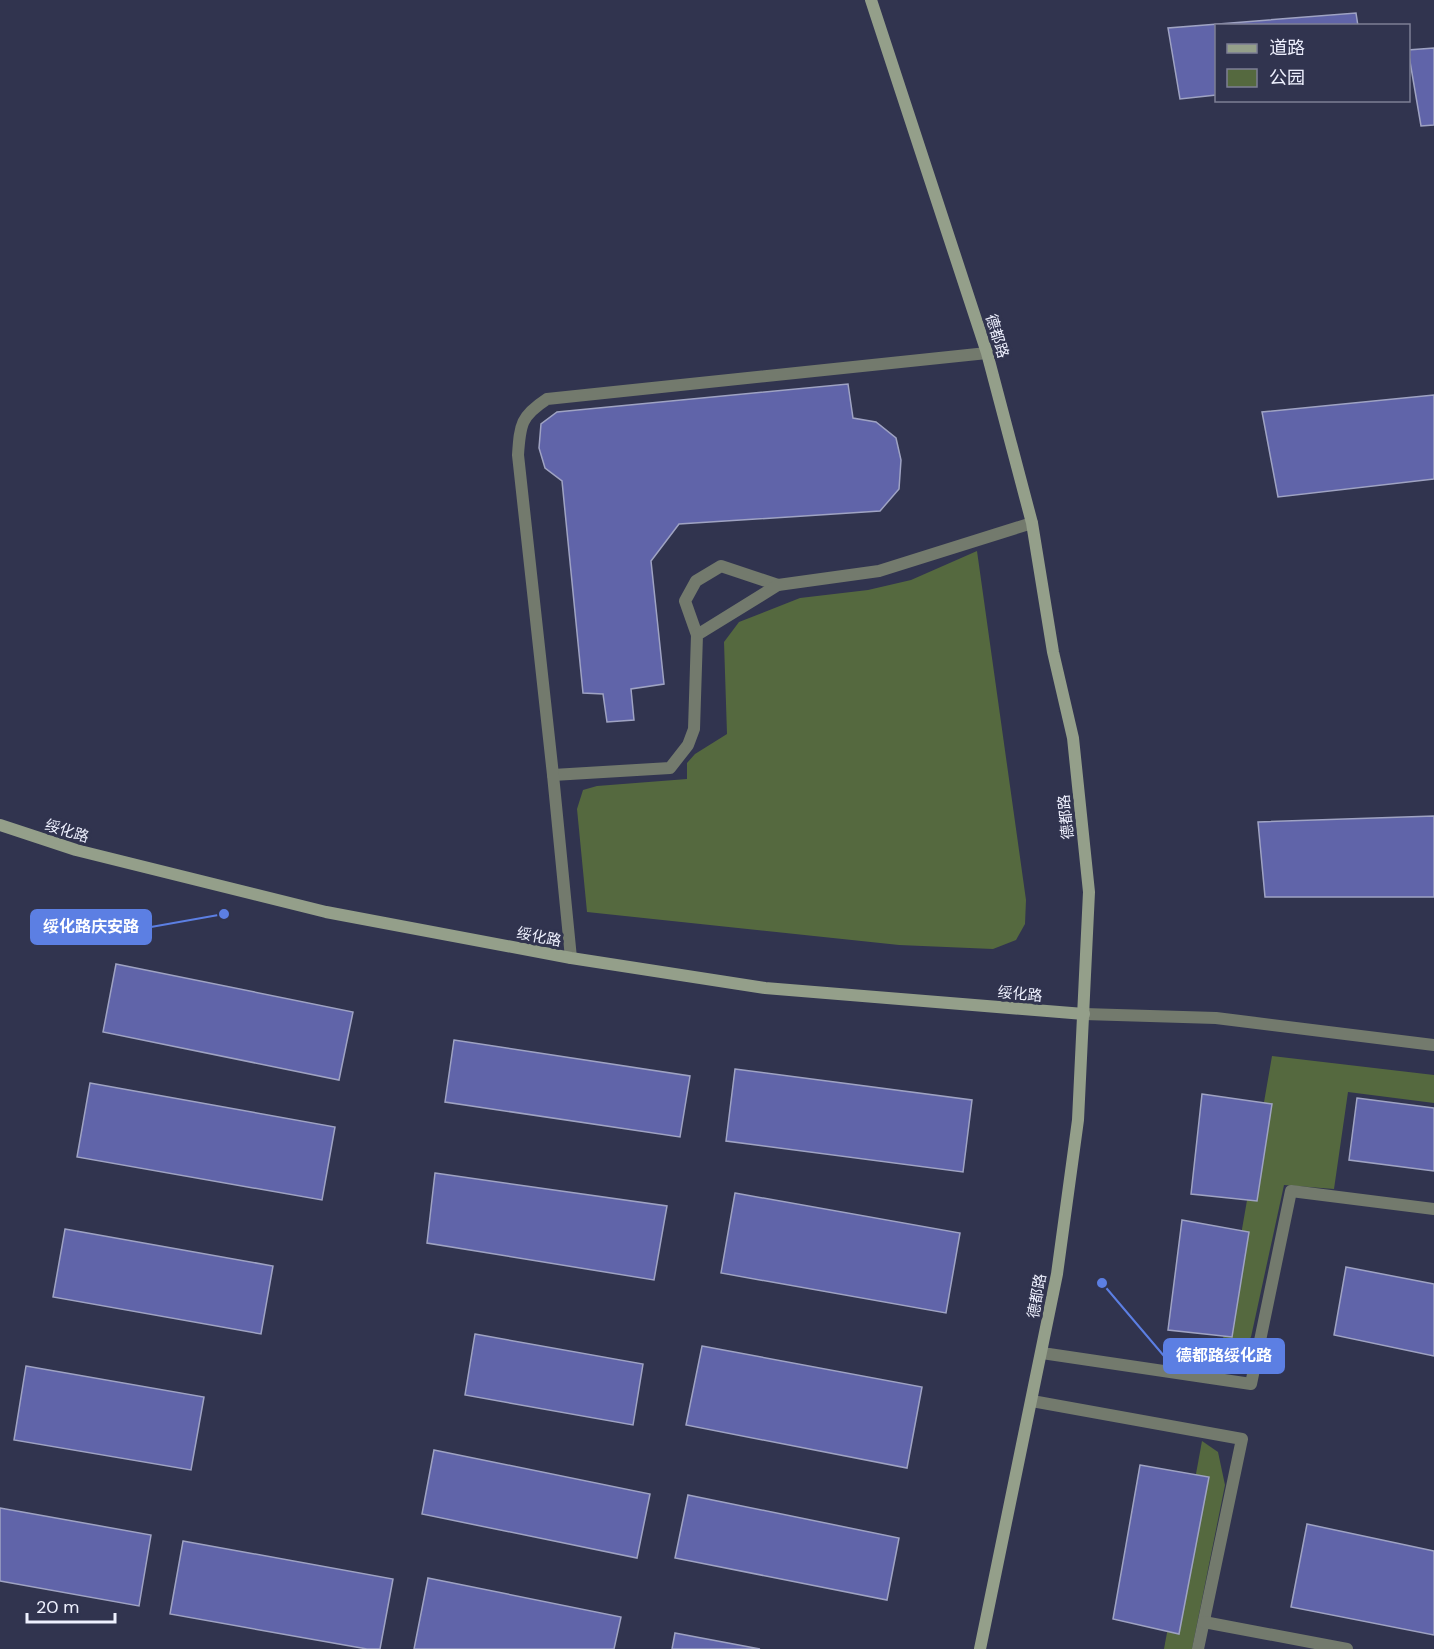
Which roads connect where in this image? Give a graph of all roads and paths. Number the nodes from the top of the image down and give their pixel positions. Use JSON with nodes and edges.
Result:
{"nodes":[{"id":1,"x":871,"y":0,"type":"edge"},
{"id":2,"x":987,"y":353,"type":"junction"},
{"id":3,"x":1032,"y":523,"type":"junction"},
{"id":4,"x":778,"y":585,"type":"junction"},
{"id":5,"x":697,"y":635,"type":"junction"},
{"id":6,"x":553,"y":775,"type":"junction"},
{"id":7,"x":0,"y":825,"type":"edge"},
{"id":8,"x":571,"y":958,"type":"junction"},
{"id":9,"x":1084,"y":1014,"type":"junction"},
{"id":10,"x":1434,"y":1045,"type":"edge"},
{"id":11,"x":1434,"y":1209,"type":"edge"},
{"id":12,"x":1042,"y":1353,"type":"junction"},
{"id":13,"x":1032,"y":1401,"type":"junction"},
{"id":14,"x":1204,"y":1622,"type":"junction"},
{"id":15,"x":980,"y":1649,"type":"edge"},
{"id":16,"x":1198,"y":1649,"type":"edge"},
{"id":17,"x":1347,"y":1649,"type":"edge"}],
"edges":[{"from":1,"to":2,"type":"street","name":"德都路"},
{"from":2,"to":3,"type":"street","name":"德都路"},
{"from":2,"to":6,"type":"street"},
{"from":3,"to":4,"type":"street"},
{"from":3,"to":9,"type":"street","name":"德都路"},
{"from":4,"to":5,"type":"street"},
{"from":4,"to":5,"type":"street"},
{"from":5,"to":6,"type":"street"},
{"from":6,"to":8,"type":"street"},
{"from":7,"to":8,"type":"street","name":"绥化路"},
{"from":8,"to":9,"type":"street","name":"绥化路"},
{"from":9,"to":10,"type":"street"},
{"from":9,"to":12,"type":"street","name":"德都路"},
{"from":11,"to":12,"type":"street"},
{"from":12,"to":13,"type":"street","name":"德都路"},
{"from":13,"to":14,"type":"street"},
{"from":13,"to":15,"type":"street","name":"德都路"},
{"from":14,"to":16,"type":"street"},
{"from":14,"to":17,"type":"street"}]}
